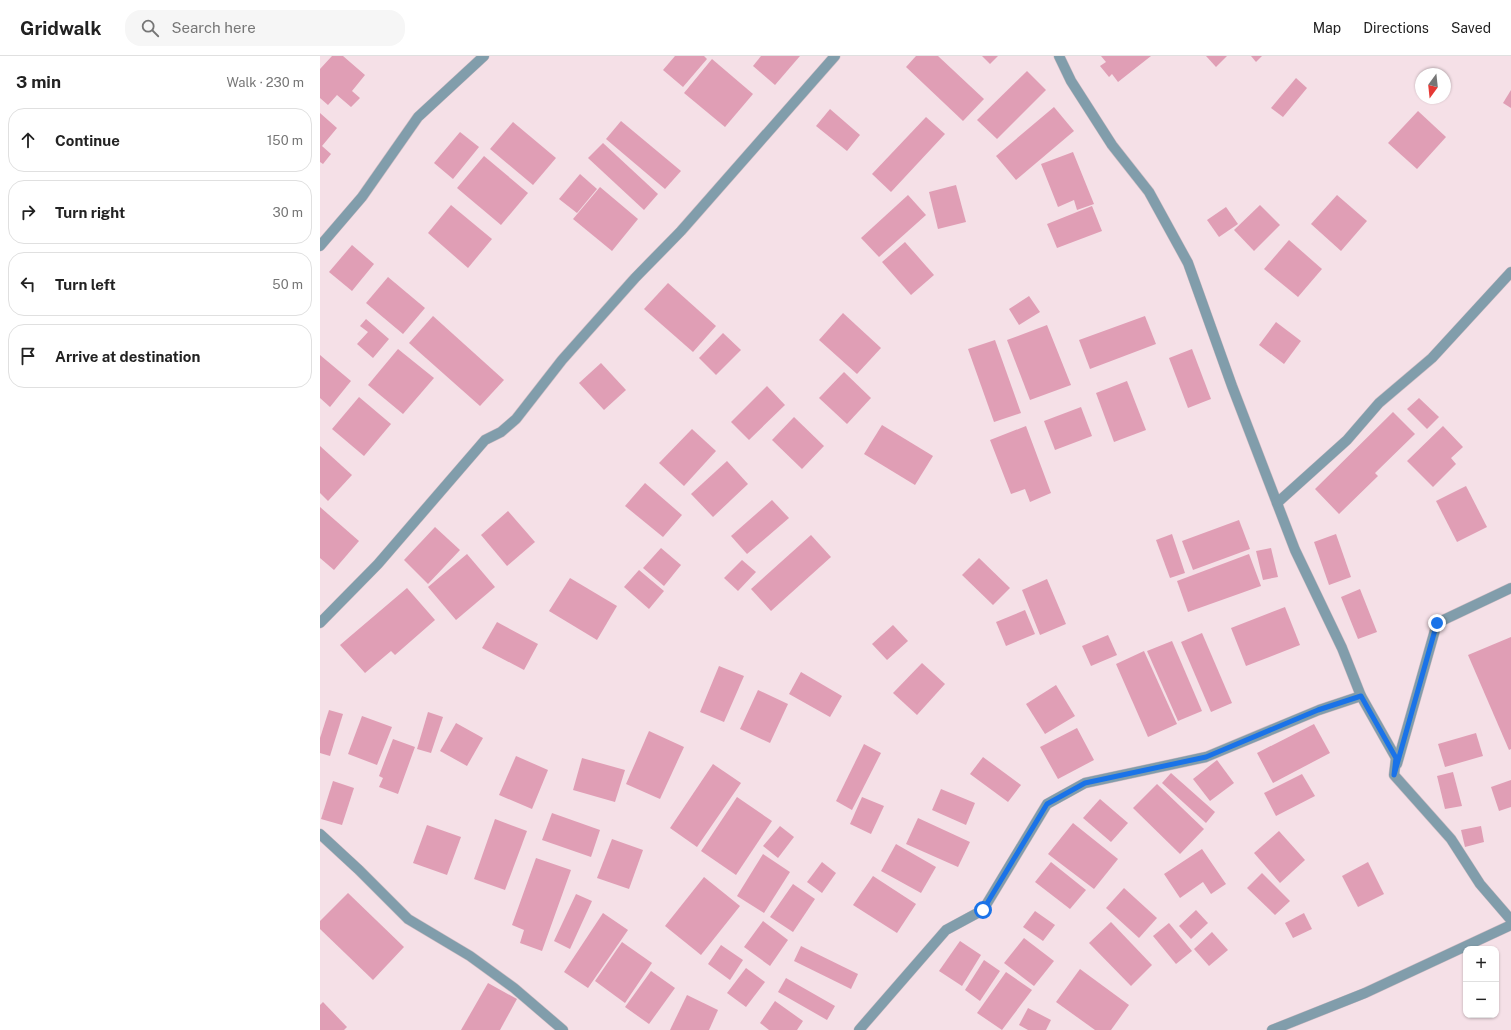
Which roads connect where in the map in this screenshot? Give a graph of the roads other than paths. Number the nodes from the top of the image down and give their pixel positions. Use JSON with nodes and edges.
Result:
{"nodes":[{"id":1,"x":484,"y":56,"type":"edge"},
{"id":2,"x":835,"y":56,"type":"edge"},
{"id":3,"x":1059,"y":56,"type":"edge"},
{"id":4,"x":320,"y":246,"type":"edge"},
{"id":5,"x":1511,"y":272,"type":"edge"},
{"id":6,"x":1277,"y":503,"type":"junction"},
{"id":7,"x":1511,"y":588,"type":"edge"},
{"id":8,"x":320,"y":623,"type":"edge"},
{"id":9,"x":1361,"y":696,"type":"junction"},
{"id":10,"x":1394,"y":775,"type":"junction"},
{"id":11,"x":320,"y":834,"type":"edge"},
{"id":12,"x":1511,"y":920,"type":"edge"},
{"id":13,"x":1511,"y":925,"type":"edge"},
{"id":14,"x":563,"y":1030,"type":"edge"},
{"id":15,"x":859,"y":1030,"type":"edge"},
{"id":16,"x":1272,"y":1030,"type":"edge"}],
"edges":[{"from":1,"to":4,"type":"street"},
{"from":2,"to":8,"type":"street"},
{"from":3,"to":6,"type":"street"},
{"from":5,"to":6,"type":"street"},
{"from":6,"to":9,"type":"street"},
{"from":7,"to":10,"type":"street"},
{"from":9,"to":10,"type":"street"},
{"from":9,"to":15,"type":"street"},
{"from":10,"to":12,"type":"street"},
{"from":11,"to":14,"type":"street"},
{"from":13,"to":16,"type":"street"}]}
